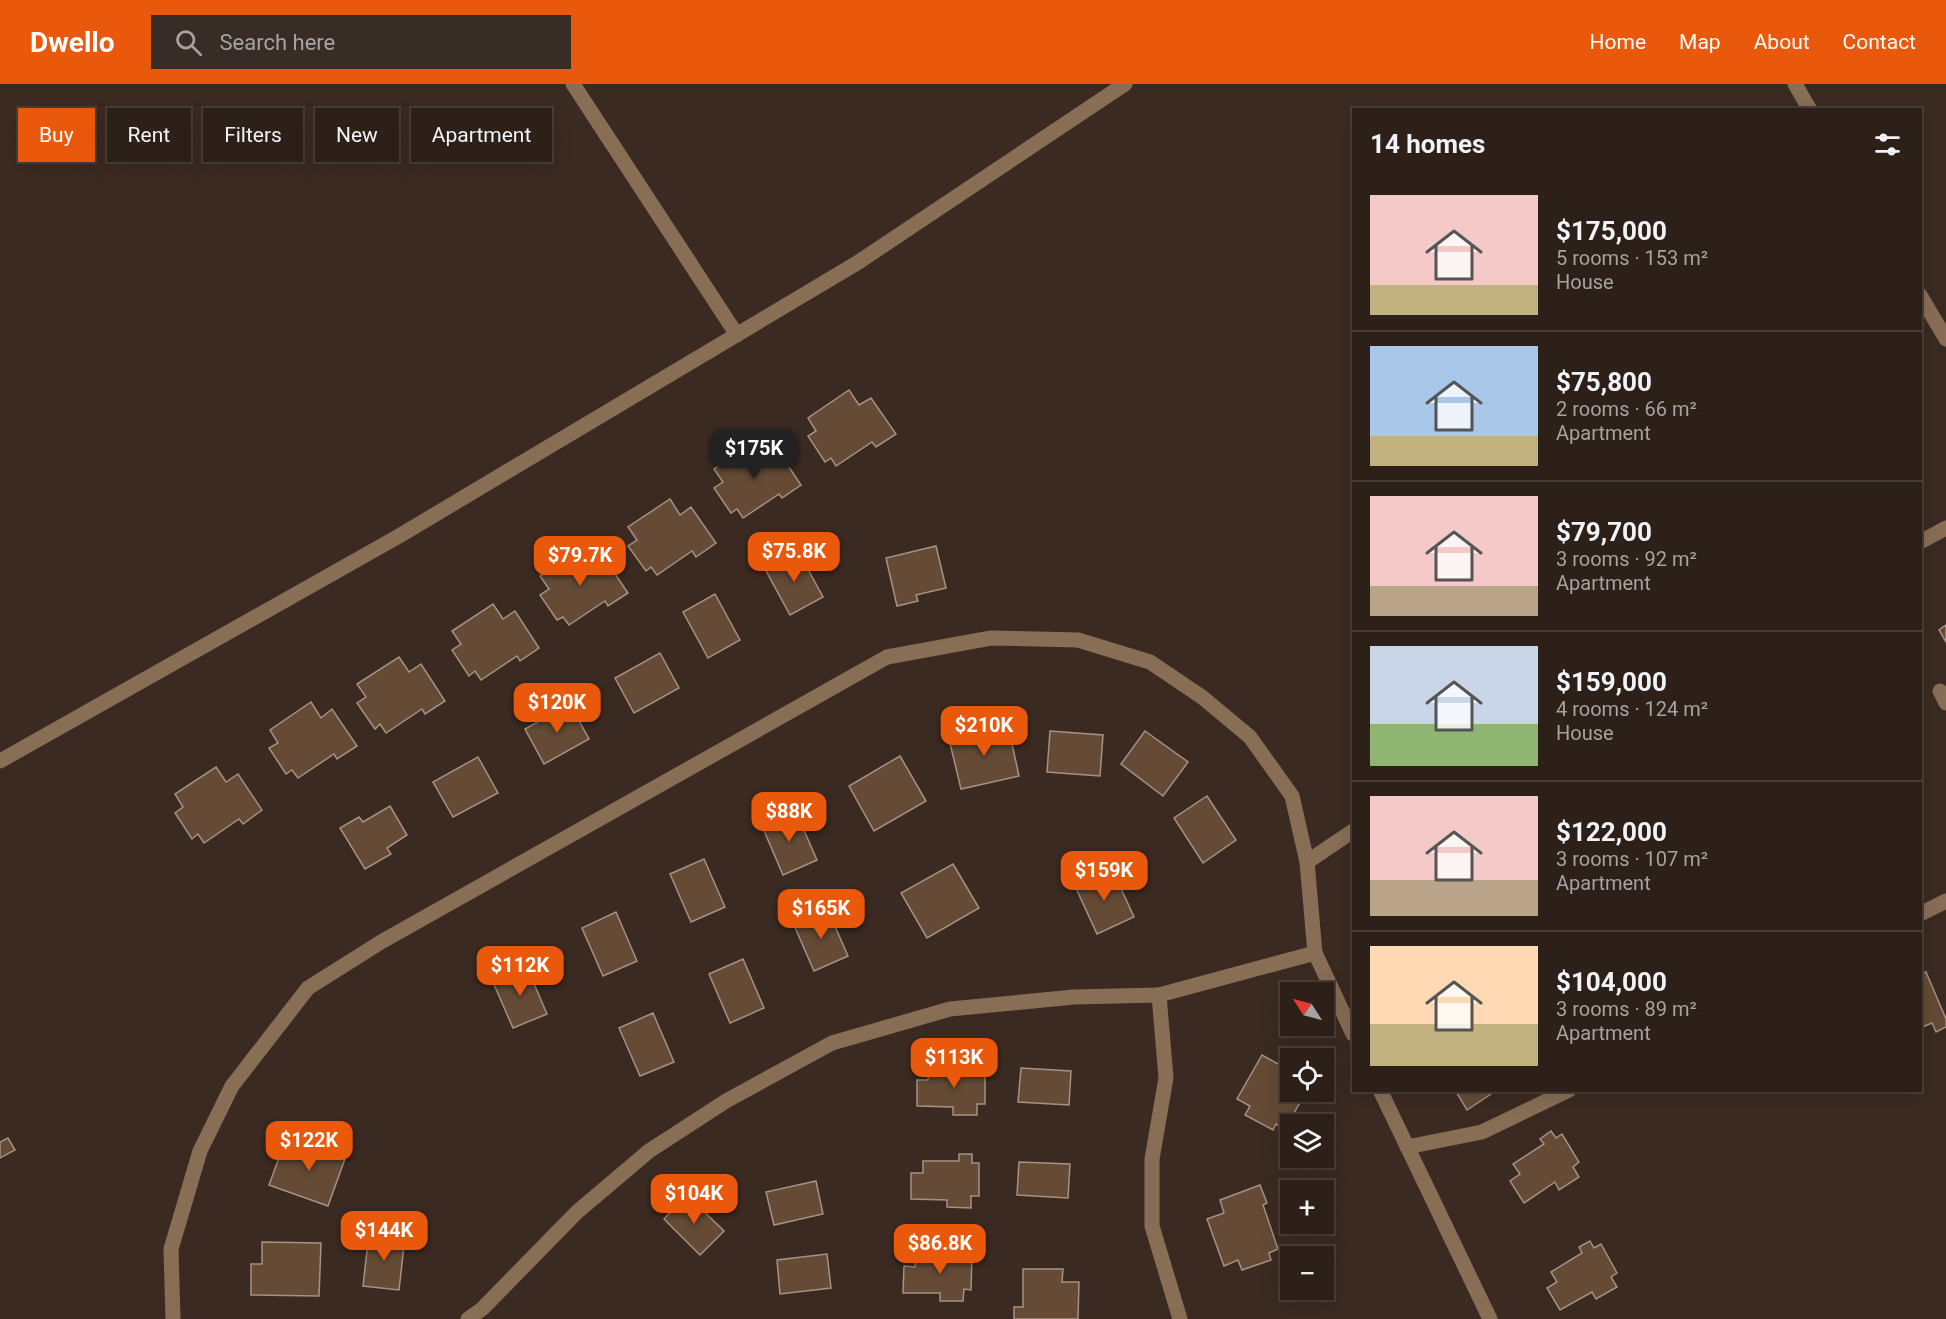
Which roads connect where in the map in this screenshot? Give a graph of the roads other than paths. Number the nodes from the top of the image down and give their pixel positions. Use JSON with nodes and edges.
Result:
{"nodes":[{"id":1,"x":573,"y":84,"type":"edge"},
{"id":2,"x":1125,"y":84,"type":"edge"},
{"id":3,"x":1795,"y":84,"type":"edge"},
{"id":4,"x":1809,"y":108,"type":"edge"},
{"id":5,"x":1922,"y":298,"type":"edge"},
{"id":6,"x":737,"y":335,"type":"junction"},
{"id":7,"x":1946,"y":339,"type":"edge"},
{"id":8,"x":1946,"y":528,"type":"edge"},
{"id":9,"x":1922,"y":541,"type":"edge"},
{"id":10,"x":0,"y":761,"type":"edge"},
{"id":11,"x":1352,"y":832,"type":"edge"},
{"id":12,"x":1307,"y":862,"type":"junction"},
{"id":13,"x":1946,"y":901,"type":"edge"},
{"id":14,"x":1922,"y":913,"type":"edge"},
{"id":15,"x":1315,"y":953,"type":"junction"},
{"id":16,"x":1159,"y":995,"type":"junction"},
{"id":17,"x":1352,"y":1032,"type":"edge"},
{"id":18,"x":1381,"y":1092,"type":"edge"},
{"id":19,"x":1565,"y":1092,"type":"edge"},
{"id":20,"x":1407,"y":1147,"type":"junction"},
{"id":21,"x":173,"y":1319,"type":"edge"},
{"id":22,"x":468,"y":1319,"type":"edge"},
{"id":23,"x":1180,"y":1319,"type":"edge"},
{"id":24,"x":1490,"y":1319,"type":"edge"}],
"edges":[{"from":1,"to":6,"type":"street"},
{"from":2,"to":6,"type":"street"},
{"from":3,"to":4,"type":"street"},
{"from":5,"to":7,"type":"street"},
{"from":6,"to":10,"type":"street"},
{"from":8,"to":9,"type":"street"},
{"from":11,"to":12,"type":"street"},
{"from":12,"to":15,"type":"street"},
{"from":12,"to":21,"type":"street"},
{"from":13,"to":14,"type":"street"},
{"from":15,"to":16,"type":"street"},
{"from":15,"to":17,"type":"street"},
{"from":16,"to":22,"type":"street"},
{"from":16,"to":23,"type":"street"},
{"from":18,"to":20,"type":"street"},
{"from":19,"to":20,"type":"street"},
{"from":20,"to":24,"type":"street"}]}
